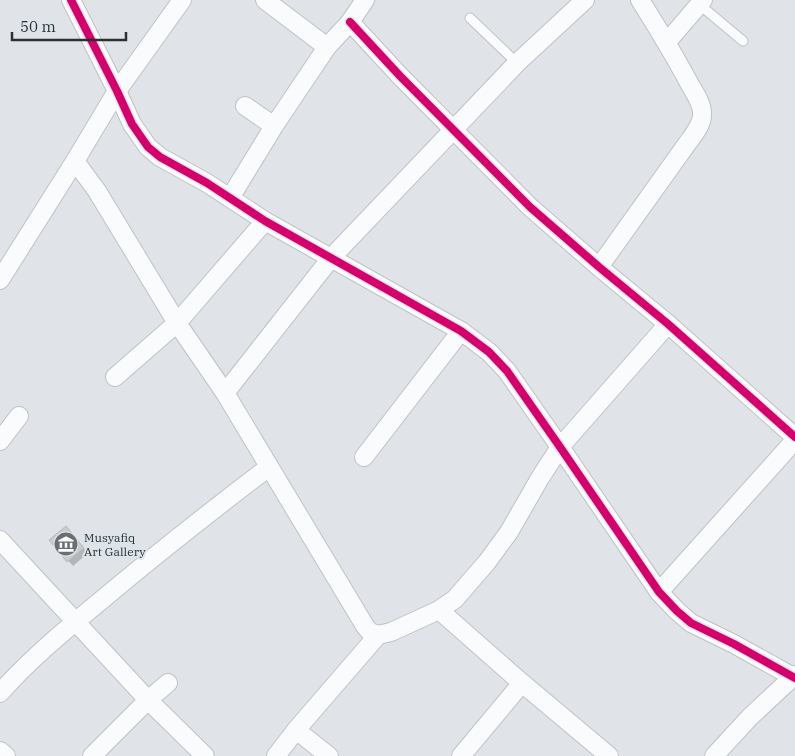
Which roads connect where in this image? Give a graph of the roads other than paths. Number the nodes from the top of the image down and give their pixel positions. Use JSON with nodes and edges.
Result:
{"nodes":[{"id":1,"x":71,"y":0,"type":"edge"},
{"id":2,"x":182,"y":0,"type":"edge"},
{"id":3,"x":265,"y":0,"type":"edge"},
{"id":4,"x":365,"y":0,"type":"edge"},
{"id":5,"x":585,"y":0,"type":"edge"},
{"id":6,"x":640,"y":0,"type":"edge"},
{"id":7,"x":701,"y":2,"type":"edge"},
{"id":8,"x":470,"y":18,"type":"dead end"},
{"id":9,"x":350,"y":22,"type":"junction"},
{"id":10,"x":743,"y":41,"type":"dead end"},
{"id":11,"x":667,"y":42,"type":"junction"},
{"id":12,"x":327,"y":47,"type":"junction"},
{"id":13,"x":517,"y":63,"type":"junction"},
{"id":14,"x":117,"y":91,"type":"junction"},
{"id":15,"x":245,"y":106,"type":"dead end"},
{"id":16,"x":274,"y":126,"type":"junction"},
{"id":17,"x":453,"y":129,"type":"junction"},
{"id":18,"x":75,"y":161,"type":"junction"},
{"id":19,"x":230,"y":198,"type":"junction"},
{"id":20,"x":265,"y":220,"type":"junction"},
{"id":21,"x":331,"y":258,"type":"junction"},
{"id":22,"x":599,"y":267,"type":"junction"},
{"id":23,"x":0,"y":280,"type":"edge"},
{"id":24,"x":177,"y":323,"type":"junction"},
{"id":25,"x":668,"y":324,"type":"junction"},
{"id":26,"x":461,"y":331,"type":"junction"},
{"id":27,"x":115,"y":377,"type":"dead end"},
{"id":28,"x":225,"y":393,"type":"junction"},
{"id":29,"x":18,"y":416,"type":"dead end"},
{"id":30,"x":795,"y":438,"type":"edge"},
{"id":31,"x":0,"y":441,"type":"edge"},
{"id":32,"x":560,"y":447,"type":"junction"},
{"id":33,"x":364,"y":457,"type":"dead end"},
{"id":34,"x":269,"y":467,"type":"junction"},
{"id":35,"x":1,"y":543,"type":"edge"},
{"id":36,"x":659,"y":592,"type":"junction"},
{"id":37,"x":439,"y":610,"type":"junction"},
{"id":38,"x":74,"y":623,"type":"junction"},
{"id":39,"x":378,"y":635,"type":"junction"},
{"id":40,"x":794,"y":677,"type":"edge"},
{"id":41,"x":168,"y":682,"type":"dead end"},
{"id":42,"x":522,"y":683,"type":"junction"},
{"id":43,"x":0,"y":693,"type":"edge"},
{"id":44,"x":148,"y":700,"type":"junction"},
{"id":45,"x":296,"y":730,"type":"junction"},
{"id":46,"x":0,"y":751,"type":"edge"},
{"id":47,"x":6,"y":756,"type":"edge"},
{"id":48,"x":92,"y":756,"type":"edge"},
{"id":49,"x":205,"y":756,"type":"edge"},
{"id":50,"x":276,"y":756,"type":"edge"},
{"id":51,"x":329,"y":756,"type":"edge"},
{"id":52,"x":461,"y":756,"type":"edge"},
{"id":53,"x":609,"y":756,"type":"edge"},
{"id":54,"x":714,"y":756,"type":"edge"}],
"edges":[{"from":1,"to":14,"type":"street"},
{"from":2,"to":14,"type":"street"},
{"from":3,"to":12,"type":"street"},
{"from":4,"to":9,"type":"street"},
{"from":5,"to":13,"type":"street"},
{"from":6,"to":11,"type":"street"},
{"from":7,"to":10,"type":"lane"},
{"from":7,"to":11,"type":"street"},
{"from":8,"to":13,"type":"lane"},
{"from":9,"to":12,"type":"street"},
{"from":9,"to":17,"type":"street"},
{"from":11,"to":22,"type":"street"},
{"from":12,"to":16,"type":"street"},
{"from":13,"to":17,"type":"street"},
{"from":14,"to":18,"type":"street"},
{"from":14,"to":19,"type":"street"},
{"from":15,"to":16,"type":"street"},
{"from":16,"to":19,"type":"street"},
{"from":17,"to":21,"type":"street"},
{"from":17,"to":22,"type":"street"},
{"from":18,"to":23,"type":"street"},
{"from":18,"to":24,"type":"street"},
{"from":19,"to":20,"type":"street"},
{"from":20,"to":21,"type":"street"},
{"from":20,"to":24,"type":"street"},
{"from":21,"to":26,"type":"street"},
{"from":21,"to":28,"type":"street"},
{"from":22,"to":25,"type":"street"},
{"from":24,"to":27,"type":"street"},
{"from":24,"to":28,"type":"street"},
{"from":25,"to":30,"type":"street"},
{"from":25,"to":32,"type":"street"},
{"from":26,"to":32,"type":"street"},
{"from":26,"to":33,"type":"street"},
{"from":28,"to":34,"type":"street"},
{"from":29,"to":31,"type":"street"},
{"from":30,"to":36,"type":"street"},
{"from":32,"to":36,"type":"street"},
{"from":32,"to":37,"type":"street"},
{"from":34,"to":38,"type":"street"},
{"from":34,"to":39,"type":"street"},
{"from":35,"to":38,"type":"street"},
{"from":36,"to":40,"type":"street"},
{"from":37,"to":39,"type":"street"},
{"from":37,"to":42,"type":"street"},
{"from":38,"to":43,"type":"street"},
{"from":38,"to":44,"type":"street"},
{"from":39,"to":45,"type":"street"},
{"from":40,"to":54,"type":"street"},
{"from":41,"to":44,"type":"street"},
{"from":42,"to":52,"type":"street"},
{"from":42,"to":53,"type":"street"},
{"from":44,"to":48,"type":"street"},
{"from":44,"to":49,"type":"street"},
{"from":45,"to":50,"type":"street"},
{"from":45,"to":51,"type":"street"},
{"from":46,"to":47,"type":"street"}]}
